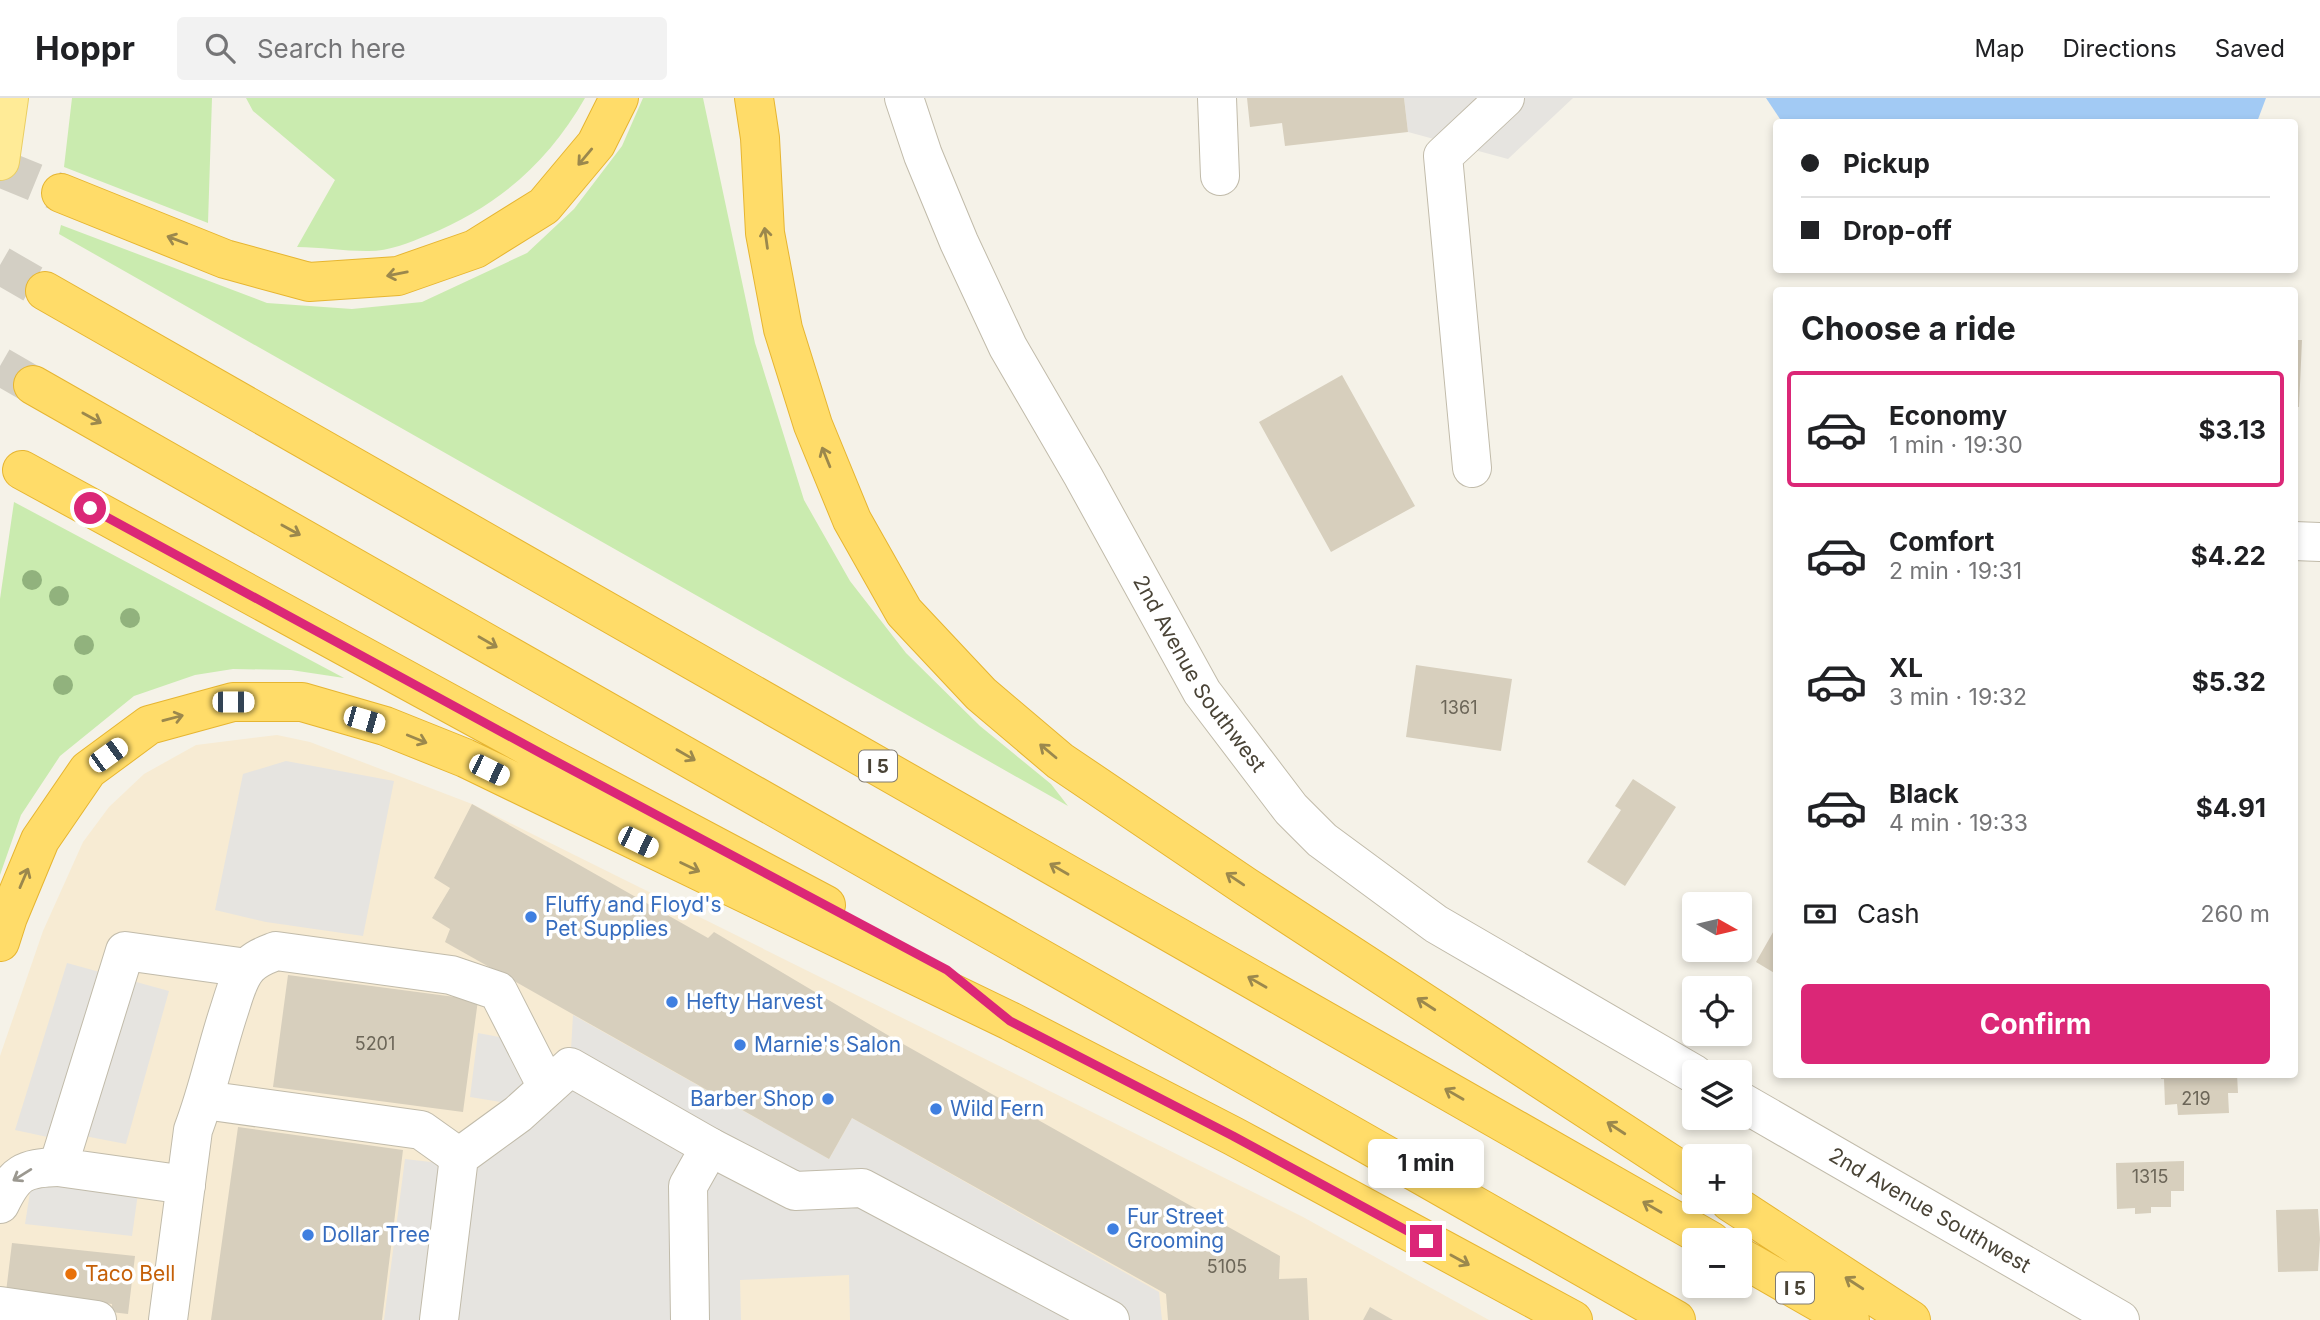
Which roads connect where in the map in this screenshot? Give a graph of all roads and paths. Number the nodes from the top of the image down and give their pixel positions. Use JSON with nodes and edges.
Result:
{"nodes":[{"id":1,"x":9,"y":98,"type":"edge"},
{"id":2,"x":619,"y":98,"type":"edge"},
{"id":3,"x":754,"y":98,"type":"edge"},
{"id":4,"x":904,"y":98,"type":"edge"},
{"id":5,"x":1217,"y":98,"type":"edge"},
{"id":6,"x":1505,"y":98,"type":"edge"},
{"id":7,"x":0,"y":161,"type":"edge"},
{"id":8,"x":1220,"y":176,"type":"dead end"},
{"id":9,"x":61,"y":193,"type":"tunnel mouth"},
{"id":10,"x":45,"y":291,"type":"tunnel mouth"},
{"id":11,"x":33,"y":385,"type":"tunnel mouth"},
{"id":12,"x":1472,"y":468,"type":"dead end"},
{"id":13,"x":22,"y":470,"type":"dead end"},
{"id":14,"x":2298,"y":541,"type":"edge"},
{"id":15,"x":2320,"y":542,"type":"edge"},
{"id":16,"x":0,"y":942,"type":"edge"},
{"id":17,"x":247,"y":968,"type":"junction"},
{"id":18,"x":1010,"y":1021,"type":"junction"},
{"id":19,"x":1682,"y":1067,"type":"edge"},
{"id":20,"x":547,"y":1087,"type":"junction"},
{"id":21,"x":204,"y":1100,"type":"junction"},
{"id":22,"x":1752,"y":1108,"type":"edge"},
{"id":23,"x":710,"y":1146,"type":"junction"},
{"id":24,"x":458,"y":1157,"type":"junction"},
{"id":25,"x":58,"y":1167,"type":"junction"},
{"id":26,"x":1682,"y":1171,"type":"edge"},
{"id":27,"x":186,"y":1185,"type":"junction"},
{"id":28,"x":0,"y":1204,"type":"edge"},
{"id":29,"x":1748,"y":1214,"type":"edge"},
{"id":30,"x":1688,"y":1228,"type":"edge"},
{"id":31,"x":1752,"y":1264,"type":"edge"},
{"id":32,"x":0,"y":1306,"type":"edge"},
{"id":33,"x":97,"y":1320,"type":"edge"},
{"id":34,"x":168,"y":1320,"type":"edge"},
{"id":35,"x":439,"y":1320,"type":"edge"},
{"id":36,"x":690,"y":1320,"type":"edge"},
{"id":37,"x":1110,"y":1320,"type":"edge"},
{"id":38,"x":1573,"y":1320,"type":"edge"},
{"id":39,"x":1675,"y":1320,"type":"edge"},
{"id":40,"x":1850,"y":1320,"type":"edge"},
{"id":41,"x":1911,"y":1320,"type":"edge"},
{"id":42,"x":2120,"y":1320,"type":"edge"}],
"edges":[{"from":1,"to":7,"type":"main road"},
{"from":2,"to":9,"type":"highway","one_way":true},
{"from":26,"to":3,"type":"highway","one_way":true},
{"from":4,"to":19,"type":"street","name":"2nd Avenue Southwest"},
{"from":5,"to":8,"type":"street"},
{"from":6,"to":12,"type":"street"},
{"from":30,"to":10,"type":"highway","number":"I 5","one_way":true},
{"from":11,"to":39,"type":"highway","one_way":true},
{"from":13,"to":18,"type":"highway"},
{"from":14,"to":15,"type":"street"},
{"from":16,"to":18,"type":"highway","one_way":true},
{"from":17,"to":20,"type":"street"},
{"from":17,"to":21,"type":"street"},
{"from":17,"to":25,"type":"street"},
{"from":18,"to":38,"type":"highway","one_way":true},
{"from":20,"to":23,"type":"street"},
{"from":20,"to":24,"type":"street"},
{"from":21,"to":24,"type":"street"},
{"from":21,"to":27,"type":"street"},
{"from":22,"to":42,"type":"street","name":"2nd Avenue Southwest"},
{"from":23,"to":36,"type":"street"},
{"from":23,"to":37,"type":"street"},
{"from":24,"to":35,"type":"street"},
{"from":25,"to":27,"type":"street"},
{"from":25,"to":28,"type":"street","one_way":true},
{"from":27,"to":34,"type":"street"},
{"from":41,"to":29,"type":"highway","one_way":true},
{"from":31,"to":40,"type":"highway","number":"I 5"},
{"from":32,"to":33,"type":"street"}]}
